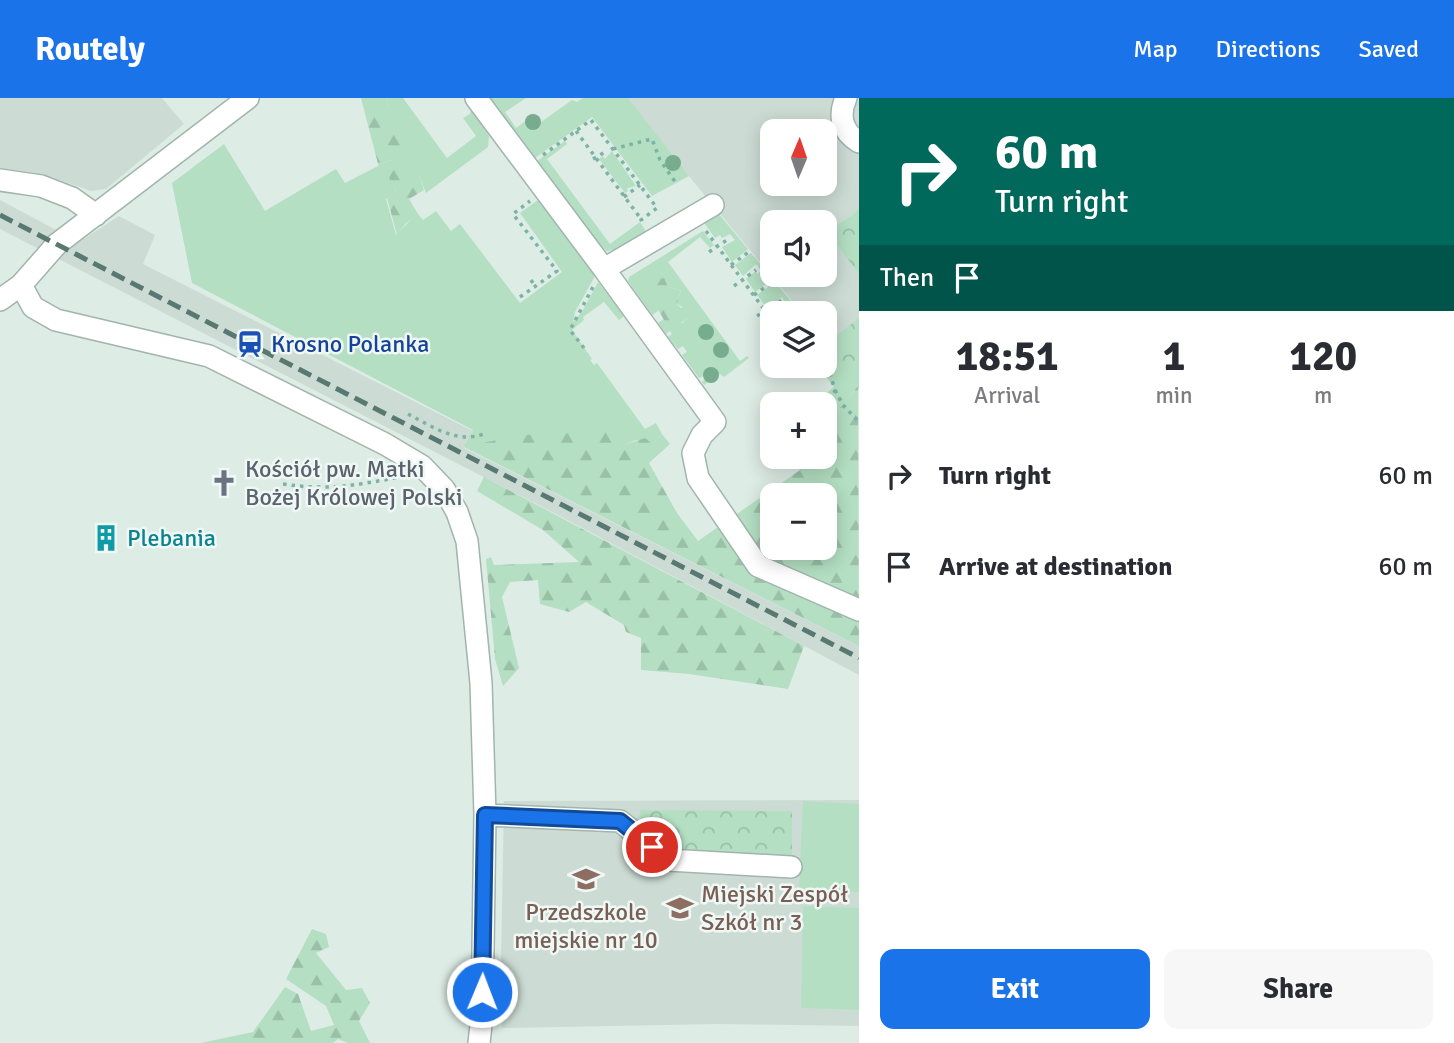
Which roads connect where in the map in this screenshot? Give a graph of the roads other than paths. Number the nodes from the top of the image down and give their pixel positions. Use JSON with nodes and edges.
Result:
{"nodes":[{"id":1,"x":248,"y":98,"type":"edge"},
{"id":2,"x":476,"y":98,"type":"edge"},
{"id":3,"x":846,"y":98,"type":"edge"},
{"id":4,"x":859,"y":142,"type":"edge"},
{"id":5,"x":0,"y":180,"type":"edge"},
{"id":6,"x":713,"y":205,"type":"dead end"},
{"id":7,"x":96,"y":215,"type":"junction"},
{"id":8,"x":601,"y":272,"type":"junction"},
{"id":9,"x":21,"y":285,"type":"junction"},
{"id":10,"x":0,"y":300,"type":"edge"},
{"id":11,"x":859,"y":610,"type":"edge"},
{"id":12,"x":485,"y":815,"type":"junction"},
{"id":13,"x":791,"y":867,"type":"dead end"},
{"id":14,"x":480,"y":1032,"type":"edge"}],
"edges":[{"from":1,"to":7,"type":"street"},
{"from":2,"to":8,"type":"street"},
{"from":3,"to":4,"type":"street"},
{"from":5,"to":7,"type":"street"},
{"from":6,"to":8,"type":"street"},
{"from":7,"to":9,"type":"street"},
{"from":8,"to":11,"type":"street"},
{"from":9,"to":10,"type":"street"},
{"from":9,"to":12,"type":"street"},
{"from":12,"to":13,"type":"street"},
{"from":12,"to":14,"type":"street"}]}
